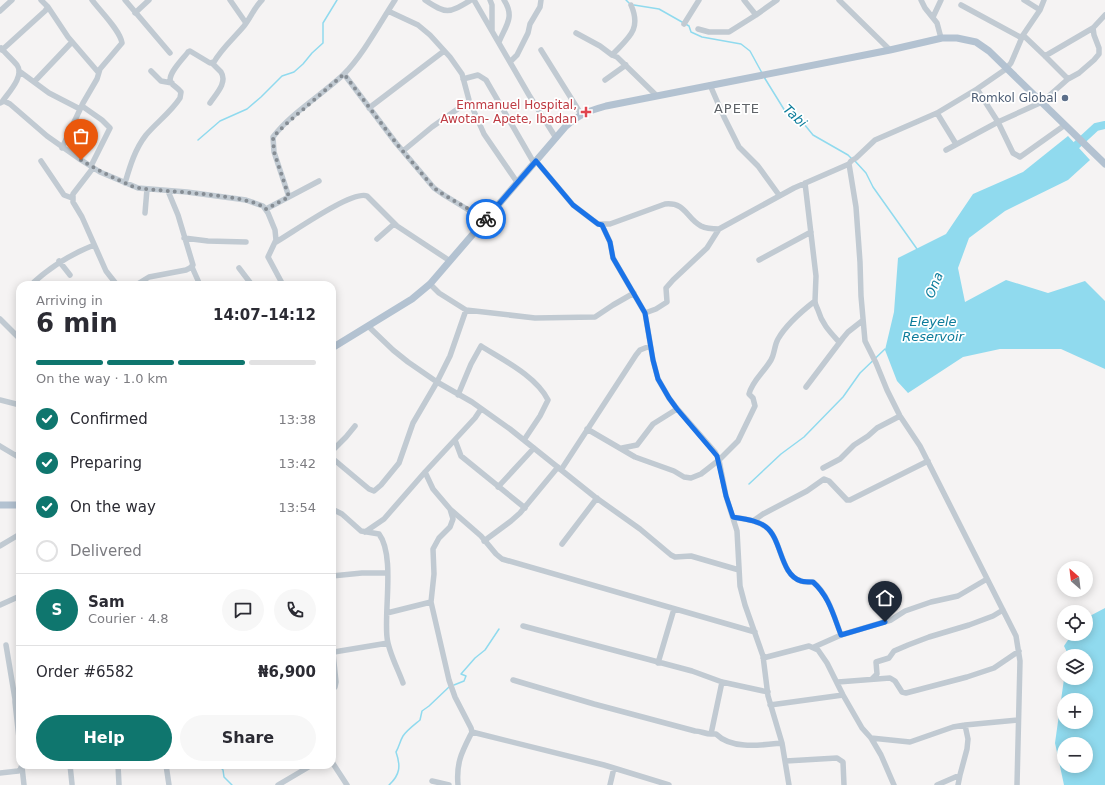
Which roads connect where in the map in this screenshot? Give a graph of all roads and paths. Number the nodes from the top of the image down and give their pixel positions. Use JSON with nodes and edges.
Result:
{"nodes":[{"id":1,"x":12,"y":0,"type":"edge"},
{"id":2,"x":41,"y":0,"type":"edge"},
{"id":3,"x":92,"y":0,"type":"edge"},
{"id":4,"x":125,"y":0,"type":"edge"},
{"id":5,"x":149,"y":0,"type":"edge"},
{"id":6,"x":230,"y":0,"type":"edge"},
{"id":7,"x":262,"y":0,"type":"edge"},
{"id":8,"x":395,"y":0,"type":"edge"},
{"id":9,"x":425,"y":0,"type":"edge"},
{"id":10,"x":473,"y":0,"type":"edge"},
{"id":11,"x":490,"y":0,"type":"edge"},
{"id":12,"x":504,"y":0,"type":"edge"},
{"id":13,"x":541,"y":0,"type":"edge"},
{"id":14,"x":699,"y":0,"type":"edge"},
{"id":15,"x":744,"y":0,"type":"edge"},
{"id":16,"x":777,"y":0,"type":"edge"},
{"id":17,"x":839,"y":0,"type":"edge"},
{"id":18,"x":921,"y":0,"type":"edge"},
{"id":19,"x":941,"y":0,"type":"edge"},
{"id":20,"x":1024,"y":0,"type":"edge"},
{"id":21,"x":1044,"y":0,"type":"edge"},
{"id":22,"x":631,"y":5,"type":"dead end"},
{"id":23,"x":961,"y":5,"type":"dead end"},
{"id":24,"x":48,"y":7,"type":"junction"},
{"id":25,"x":1040,"y":10,"type":"junction"},
{"id":26,"x":0,"y":11,"type":"edge"},
{"id":27,"x":388,"y":11,"type":"junction"},
{"id":28,"x":135,"y":13,"type":"junction"},
{"id":29,"x":756,"y":15,"type":"junction"},
{"id":30,"x":1105,"y":15,"type":"edge"},
{"id":31,"x":933,"y":17,"type":"junction"},
{"id":32,"x":246,"y":23,"type":"junction"},
{"id":33,"x":684,"y":24,"type":"dead end"},
{"id":34,"x":1093,"y":28,"type":"junction"},
{"id":35,"x":698,"y":29,"type":"dead end"},
{"id":36,"x":492,"y":30,"type":"junction"},
{"id":37,"x":576,"y":33,"type":"dead end"},
{"id":38,"x":1022,"y":37,"type":"junction"},
{"id":39,"x":941,"y":38,"type":"junction"},
{"id":40,"x":72,"y":42,"type":"junction"},
{"id":41,"x":499,"y":42,"type":"junction"},
{"id":42,"x":1,"y":49,"type":"edge"},
{"id":43,"x":540,"y":50,"type":"dead end"},
{"id":44,"x":890,"y":50,"type":"junction"},
{"id":45,"x":444,"y":51,"type":"junction"},
{"id":46,"x":170,"y":53,"type":"dead end"},
{"id":47,"x":612,"y":55,"type":"junction"},
{"id":48,"x":1046,"y":56,"type":"junction"},
{"id":49,"x":510,"y":62,"type":"junction"},
{"id":50,"x":212,"y":63,"type":"junction"},
{"id":51,"x":626,"y":65,"type":"junction"},
{"id":52,"x":1006,"y":69,"type":"junction"},
{"id":53,"x":19,"y":71,"type":"junction"},
{"id":54,"x":151,"y":71,"type":"dead end"},
{"id":55,"x":98,"y":72,"type":"junction"},
{"id":56,"x":344,"y":74,"type":"junction"},
{"id":57,"x":1068,"y":78,"type":"junction"},
{"id":58,"x":463,"y":79,"type":"junction"},
{"id":59,"x":605,"y":80,"type":"dead end"},
{"id":60,"x":34,"y":82,"type":"junction"},
{"id":61,"x":172,"y":84,"type":"junction"},
{"id":62,"x":710,"y":85,"type":"junction"},
{"id":63,"x":977,"y":89,"type":"junction"},
{"id":64,"x":657,"y":96,"type":"junction"},
{"id":65,"x":469,"y":101,"type":"junction"},
{"id":66,"x":1042,"y":102,"type":"junction"},
{"id":67,"x":1,"y":103,"type":"edge"},
{"id":68,"x":210,"y":103,"type":"dead end"},
{"id":69,"x":81,"y":108,"type":"junction"},
{"id":70,"x":369,"y":108,"type":"junction"},
{"id":71,"x":937,"y":113,"type":"junction"},
{"id":72,"x":581,"y":114,"type":"junction"},
{"id":73,"x":998,"y":122,"type":"junction"},
{"id":74,"x":1065,"y":125,"type":"junction"},
{"id":75,"x":556,"y":138,"type":"junction"},
{"id":76,"x":956,"y":144,"type":"junction"},
{"id":77,"x":62,"y":148,"type":"junction"},
{"id":78,"x":946,"y":150,"type":"dead end"},
{"id":79,"x":402,"y":151,"type":"junction"},
{"id":80,"x":41,"y":161,"type":"dead end"},
{"id":81,"x":852,"y":161,"type":"junction"},
{"id":82,"x":535,"y":162,"type":"junction"},
{"id":83,"x":1105,"y":164,"type":"edge"},
{"id":84,"x":92,"y":167,"type":"junction"},
{"id":85,"x":319,"y":181,"type":"dead end"},
{"id":86,"x":517,"y":182,"type":"junction"},
{"id":87,"x":125,"y":183,"type":"junction"},
{"id":88,"x":805,"y":183,"type":"junction"},
{"id":89,"x":147,"y":189,"type":"junction"},
{"id":90,"x":168,"y":191,"type":"junction"},
{"id":91,"x":780,"y":195,"type":"junction"},
{"id":92,"x":289,"y":197,"type":"junction"},
{"id":93,"x":72,"y":198,"type":"junction"},
{"id":94,"x":266,"y":209,"type":"junction"},
{"id":95,"x":145,"y":213,"type":"dead end"},
{"id":96,"x":485,"y":220,"type":"junction"},
{"id":97,"x":394,"y":224,"type":"junction"},
{"id":98,"x":602,"y":225,"type":"junction"},
{"id":99,"x":720,"y":229,"type":"junction"},
{"id":100,"x":811,"y":232,"type":"junction"},
{"id":101,"x":184,"y":238,"type":"junction"},
{"id":102,"x":377,"y":238,"type":"dead end"},
{"id":103,"x":246,"y":242,"type":"dead end"},
{"id":104,"x":276,"y":242,"type":"junction"},
{"id":105,"x":94,"y":245,"type":"junction"},
{"id":106,"x":759,"y":260,"type":"dead end"},
{"id":107,"x":59,"y":261,"type":"junction"},
{"id":108,"x":450,"y":261,"type":"junction"},
{"id":109,"x":192,"y":267,"type":"junction"},
{"id":110,"x":239,"y":268,"type":"dead end"},
{"id":111,"x":70,"y":275,"type":"dead end"},
{"id":112,"x":35,"y":281,"type":"edge"},
{"id":113,"x":114,"y":281,"type":"edge"},
{"id":114,"x":142,"y":281,"type":"edge"},
{"id":115,"x":198,"y":281,"type":"edge"},
{"id":116,"x":249,"y":281,"type":"edge"},
{"id":117,"x":281,"y":281,"type":"edge"},
{"id":118,"x":430,"y":284,"type":"junction"},
{"id":119,"x":634,"y":293,"type":"junction"},
{"id":120,"x":815,"y":301,"type":"junction"},
{"id":121,"x":466,"y":310,"type":"junction"},
{"id":122,"x":645,"y":313,"type":"junction"},
{"id":123,"x":0,"y":319,"type":"edge"},
{"id":124,"x":862,"y":321,"type":"junction"},
{"id":125,"x":368,"y":326,"type":"junction"},
{"id":126,"x":16,"y":335,"type":"edge"},
{"id":127,"x":840,"y":342,"type":"junction"},
{"id":128,"x":336,"y":345,"type":"edge"},
{"id":129,"x":650,"y":346,"type":"junction"},
{"id":130,"x":437,"y":382,"type":"junction"},
{"id":131,"x":806,"y":387,"type":"dead end"},
{"id":132,"x":458,"y":395,"type":"junction"},
{"id":133,"x":0,"y":400,"type":"edge"},
{"id":134,"x":16,"y":404,"type":"edge"},
{"id":135,"x":481,"y":409,"type":"junction"},
{"id":136,"x":677,"y":409,"type":"junction"},
{"id":137,"x":900,"y":416,"type":"junction"},
{"id":138,"x":355,"y":426,"type":"dead end"},
{"id":139,"x":587,"y":429,"type":"junction"},
{"id":140,"x":455,"y":440,"type":"junction"},
{"id":141,"x":524,"y":440,"type":"junction"},
{"id":142,"x":0,"y":446,"type":"edge"},
{"id":143,"x":336,"y":447,"type":"edge"},
{"id":144,"x":534,"y":448,"type":"junction"},
{"id":145,"x":622,"y":448,"type":"junction"},
{"id":146,"x":16,"y":456,"type":"edge"},
{"id":147,"x":719,"y":460,"type":"junction"},
{"id":148,"x":928,"y":461,"type":"junction"},
{"id":149,"x":336,"y":462,"type":"edge"},
{"id":150,"x":559,"y":468,"type":"junction"},
{"id":151,"x":823,"y":468,"type":"dead end"},
{"id":152,"x":425,"y":472,"type":"junction"},
{"id":153,"x":498,"y":486,"type":"junction"},
{"id":154,"x":597,"y":498,"type":"junction"},
{"id":155,"x":0,"y":505,"type":"edge"},
{"id":156,"x":16,"y":505,"type":"edge"},
{"id":157,"x":525,"y":508,"type":"junction"},
{"id":158,"x":450,"y":509,"type":"junction"},
{"id":159,"x":336,"y":511,"type":"edge"},
{"id":160,"x":733,"y":517,"type":"junction"},
{"id":161,"x":753,"y":521,"type":"junction"},
{"id":162,"x":364,"y":532,"type":"junction"},
{"id":163,"x":16,"y":536,"type":"edge"},
{"id":164,"x":484,"y":541,"type":"junction"},
{"id":165,"x":562,"y":544,"type":"dead end"},
{"id":166,"x":0,"y":546,"type":"edge"},
{"id":167,"x":739,"y":570,"type":"junction"},
{"id":168,"x":387,"y":573,"type":"junction"},
{"id":169,"x":336,"y":576,"type":"edge"},
{"id":170,"x":988,"y":579,"type":"junction"},
{"id":171,"x":16,"y":598,"type":"edge"},
{"id":172,"x":431,"y":602,"type":"junction"},
{"id":173,"x":0,"y":605,"type":"edge"},
{"id":174,"x":674,"y":609,"type":"junction"},
{"id":175,"x":1003,"y":610,"type":"junction"},
{"id":176,"x":387,"y":613,"type":"junction"},
{"id":177,"x":523,"y":626,"type":"dead end"},
{"id":178,"x":755,"y":632,"type":"junction"},
{"id":179,"x":841,"y":635,"type":"junction"},
{"id":180,"x":388,"y":643,"type":"junction"},
{"id":181,"x":6,"y":645,"type":"dead end"},
{"id":182,"x":814,"y":647,"type":"junction"},
{"id":183,"x":1018,"y":651,"type":"junction"},
{"id":184,"x":336,"y":652,"type":"edge"},
{"id":185,"x":763,"y":658,"type":"junction"},
{"id":186,"x":658,"y":663,"type":"junction"},
{"id":187,"x":871,"y":679,"type":"junction"},
{"id":188,"x":513,"y":680,"type":"dead end"},
{"id":189,"x":722,"y":682,"type":"junction"},
{"id":190,"x":838,"y":682,"type":"junction"},
{"id":191,"x":403,"y":683,"type":"dead end"},
{"id":192,"x":16,"y":688,"type":"edge"},
{"id":193,"x":768,"y":692,"type":"junction"},
{"id":194,"x":843,"y":695,"type":"junction"},
{"id":195,"x":16,"y":700,"type":"edge"},
{"id":196,"x":770,"y":705,"type":"junction"},
{"id":197,"x":16,"y":717,"type":"edge"},
{"id":198,"x":1018,"y":720,"type":"junction"},
{"id":199,"x":965,"y":725,"type":"junction"},
{"id":200,"x":472,"y":732,"type":"junction"},
{"id":201,"x":711,"y":734,"type":"junction"},
{"id":202,"x":871,"y":738,"type":"junction"},
{"id":203,"x":782,"y":743,"type":"junction"},
{"id":204,"x":786,"y":761,"type":"junction"},
{"id":205,"x":614,"y":768,"type":"junction"},
{"id":206,"x":20,"y":769,"type":"edge"},
{"id":207,"x":22,"y":769,"type":"edge"},
{"id":208,"x":70,"y":769,"type":"edge"},
{"id":209,"x":118,"y":769,"type":"edge"},
{"id":210,"x":167,"y":769,"type":"edge"},
{"id":211,"x":305,"y":769,"type":"edge"},
{"id":212,"x":336,"y":769,"type":"edge"},
{"id":213,"x":0,"y":773,"type":"edge"},
{"id":214,"x":960,"y":774,"type":"junction"},
{"id":215,"x":432,"y":781,"type":"dead end"},
{"id":216,"x":72,"y":784,"type":"dead end"},
{"id":217,"x":345,"y":784,"type":"edge"},
{"id":218,"x":24,"y":785,"type":"edge"},
{"id":219,"x":119,"y":785,"type":"edge"},
{"id":220,"x":169,"y":785,"type":"edge"},
{"id":221,"x":278,"y":785,"type":"edge"},
{"id":222,"x":449,"y":785,"type":"edge"},
{"id":223,"x":458,"y":785,"type":"edge"},
{"id":224,"x":610,"y":785,"type":"edge"},
{"id":225,"x":669,"y":785,"type":"edge"},
{"id":226,"x":789,"y":785,"type":"edge"},
{"id":227,"x":844,"y":785,"type":"edge"},
{"id":228,"x":894,"y":785,"type":"edge"},
{"id":229,"x":937,"y":785,"type":"edge"},
{"id":230,"x":958,"y":785,"type":"edge"},
{"id":231,"x":1018,"y":785,"type":"edge"}],
"edges":[{"from":1,"to":26,"type":"street"},
{"from":2,"to":24,"type":"street"},
{"from":3,"to":55,"type":"street"},
{"from":4,"to":28,"type":"street"},
{"from":5,"to":28,"type":"street"},
{"from":6,"to":32,"type":"street"},
{"from":7,"to":32,"type":"street"},
{"from":8,"to":27,"type":"street"},
{"from":9,"to":10,"type":"street"},
{"from":10,"to":36,"type":"street"},
{"from":11,"to":36,"type":"street"},
{"from":12,"to":41,"type":"street"},
{"from":13,"to":49,"type":"street"},
{"from":14,"to":33,"type":"street"},
{"from":15,"to":29,"type":"street"},
{"from":16,"to":29,"type":"street"},
{"from":17,"to":44,"type":"street"},
{"from":18,"to":31,"type":"street"},
{"from":19,"to":31,"type":"street"},
{"from":20,"to":25,"type":"street"},
{"from":21,"to":25,"type":"street"},
{"from":22,"to":47,"type":"street"},
{"from":23,"to":38,"type":"street"},
{"from":24,"to":40,"type":"street"},
{"from":24,"to":42,"type":"street"},
{"from":25,"to":38,"type":"street"},
{"from":27,"to":45,"type":"street"},
{"from":27,"to":56,"type":"street"},
{"from":28,"to":46,"type":"street"},
{"from":29,"to":35,"type":"street"},
{"from":30,"to":34,"type":"street"},
{"from":31,"to":39,"type":"street"},
{"from":32,"to":50,"type":"street"},
{"from":34,"to":48,"type":"street"},
{"from":34,"to":57,"type":"street"},
{"from":36,"to":41,"type":"street"},
{"from":37,"to":47,"type":"street"},
{"from":38,"to":48,"type":"street"},
{"from":38,"to":52,"type":"street"},
{"from":39,"to":44,"type":"main road"},
{"from":39,"to":52,"type":"main road"},
{"from":40,"to":55,"type":"street"},
{"from":40,"to":60,"type":"street"},
{"from":41,"to":49,"type":"street"},
{"from":42,"to":53,"type":"street"},
{"from":43,"to":72,"type":"street"},
{"from":44,"to":62,"type":"main road"},
{"from":45,"to":58,"type":"street"},
{"from":45,"to":70,"type":"street"},
{"from":47,"to":51,"type":"street"},
{"from":48,"to":57,"type":"street"},
{"from":49,"to":75,"type":"street"},
{"from":50,"to":61,"type":"street"},
{"from":50,"to":68,"type":"street"},
{"from":51,"to":59,"type":"street"},
{"from":51,"to":64,"type":"street"},
{"from":52,"to":63,"type":"street"},
{"from":52,"to":66,"type":"main road"},
{"from":53,"to":60,"type":"street"},
{"from":53,"to":67,"type":"street"},
{"from":54,"to":61,"type":"street"},
{"from":55,"to":69,"type":"street"},
{"from":56,"to":70,"type":"street"},
{"from":56,"to":92,"type":"street"},
{"from":57,"to":66,"type":"street"},
{"from":58,"to":65,"type":"street"},
{"from":58,"to":82,"type":"street"},
{"from":60,"to":69,"type":"street"},
{"from":61,"to":87,"type":"street"},
{"from":62,"to":64,"type":"main road"},
{"from":62,"to":91,"type":"street"},
{"from":63,"to":71,"type":"street"},
{"from":63,"to":73,"type":"street"},
{"from":64,"to":72,"type":"main road"},
{"from":65,"to":79,"type":"street"},
{"from":65,"to":86,"type":"street"},
{"from":66,"to":73,"type":"street"},
{"from":66,"to":74,"type":"main road"},
{"from":67,"to":77,"type":"street"},
{"from":69,"to":77,"type":"street"},
{"from":69,"to":84,"type":"street"},
{"from":70,"to":79,"type":"street"},
{"from":71,"to":76,"type":"street"},
{"from":71,"to":81,"type":"street"},
{"from":72,"to":75,"type":"main road"},
{"from":73,"to":74,"type":"street"},
{"from":73,"to":76,"type":"street"},
{"from":74,"to":83,"type":"main road"},
{"from":75,"to":82,"type":"main road"},
{"from":76,"to":78,"type":"street"},
{"from":77,"to":84,"type":"street"},
{"from":79,"to":96,"type":"street"},
{"from":80,"to":93,"type":"street"},
{"from":81,"to":88,"type":"street"},
{"from":81,"to":124,"type":"street"},
{"from":82,"to":86,"type":"main road"},
{"from":82,"to":98,"type":"street"},
{"from":84,"to":87,"type":"street"},
{"from":84,"to":93,"type":"street"},
{"from":85,"to":92,"type":"street"},
{"from":86,"to":96,"type":"main road"},
{"from":87,"to":89,"type":"street"},
{"from":88,"to":91,"type":"street"},
{"from":88,"to":100,"type":"street"},
{"from":89,"to":90,"type":"street"},
{"from":89,"to":95,"type":"street"},
{"from":90,"to":94,"type":"street"},
{"from":90,"to":101,"type":"street"},
{"from":91,"to":99,"type":"street"},
{"from":92,"to":94,"type":"street"},
{"from":93,"to":105,"type":"street"},
{"from":94,"to":104,"type":"street"},
{"from":96,"to":108,"type":"main road"},
{"from":97,"to":102,"type":"street"},
{"from":97,"to":104,"type":"street"},
{"from":97,"to":108,"type":"street"},
{"from":98,"to":99,"type":"street"},
{"from":98,"to":119,"type":"street"},
{"from":99,"to":122,"type":"street"},
{"from":100,"to":106,"type":"street"},
{"from":100,"to":120,"type":"street"},
{"from":101,"to":103,"type":"street"},
{"from":101,"to":109,"type":"street"},
{"from":104,"to":117,"type":"street"},
{"from":105,"to":107,"type":"street"},
{"from":105,"to":113,"type":"street"},
{"from":107,"to":111,"type":"street"},
{"from":107,"to":112,"type":"street"},
{"from":108,"to":118,"type":"main road"},
{"from":109,"to":114,"type":"street"},
{"from":109,"to":115,"type":"street"},
{"from":110,"to":116,"type":"street"},
{"from":118,"to":121,"type":"street"},
{"from":118,"to":125,"type":"main road"},
{"from":119,"to":121,"type":"street"},
{"from":119,"to":122,"type":"street"},
{"from":120,"to":127,"type":"street"},
{"from":120,"to":147,"type":"street"},
{"from":121,"to":130,"type":"street"},
{"from":122,"to":129,"type":"street"},
{"from":123,"to":126,"type":"street"},
{"from":124,"to":127,"type":"street"},
{"from":124,"to":137,"type":"street"},
{"from":125,"to":128,"type":"main road"},
{"from":125,"to":130,"type":"street"},
{"from":127,"to":131,"type":"street"},
{"from":129,"to":136,"type":"street"},
{"from":129,"to":139,"type":"street"},
{"from":130,"to":132,"type":"street"},
{"from":130,"to":149,"type":"street"},
{"from":132,"to":135,"type":"street"},
{"from":132,"to":141,"type":"street"},
{"from":133,"to":134,"type":"street"},
{"from":135,"to":140,"type":"street"},
{"from":135,"to":141,"type":"street"},
{"from":136,"to":145,"type":"street"},
{"from":136,"to":147,"type":"street"},
{"from":137,"to":148,"type":"street"},
{"from":137,"to":151,"type":"street"},
{"from":138,"to":143,"type":"street"},
{"from":139,"to":145,"type":"street"},
{"from":139,"to":150,"type":"street"},
{"from":140,"to":152,"type":"street"},
{"from":140,"to":153,"type":"street"},
{"from":141,"to":144,"type":"street"},
{"from":142,"to":146,"type":"street"},
{"from":144,"to":150,"type":"street"},
{"from":144,"to":153,"type":"street"},
{"from":145,"to":147,"type":"street"},
{"from":147,"to":160,"type":"street"},
{"from":148,"to":161,"type":"street"},
{"from":148,"to":170,"type":"street"},
{"from":150,"to":154,"type":"street"},
{"from":150,"to":157,"type":"street"},
{"from":152,"to":158,"type":"street"},
{"from":152,"to":162,"type":"street"},
{"from":153,"to":157,"type":"street"},
{"from":154,"to":165,"type":"street"},
{"from":154,"to":167,"type":"street"},
{"from":155,"to":156,"type":"main road"},
{"from":157,"to":164,"type":"street"},
{"from":158,"to":164,"type":"street"},
{"from":158,"to":172,"type":"street"},
{"from":159,"to":162,"type":"street"},
{"from":160,"to":161,"type":"street"},
{"from":160,"to":167,"type":"street"},
{"from":161,"to":179,"type":"street"},
{"from":162,"to":168,"type":"street"},
{"from":163,"to":166,"type":"street"},
{"from":164,"to":174,"type":"street"},
{"from":167,"to":178,"type":"street"},
{"from":168,"to":169,"type":"street"},
{"from":168,"to":176,"type":"street"},
{"from":170,"to":175,"type":"street"},
{"from":170,"to":179,"type":"street"},
{"from":171,"to":173,"type":"street"},
{"from":172,"to":176,"type":"street"},
{"from":172,"to":200,"type":"street"},
{"from":174,"to":178,"type":"street"},
{"from":174,"to":186,"type":"street"},
{"from":175,"to":183,"type":"street"},
{"from":175,"to":187,"type":"street"},
{"from":176,"to":180,"type":"street"},
{"from":177,"to":186,"type":"street"},
{"from":178,"to":185,"type":"street"},
{"from":179,"to":182,"type":"street"},
{"from":180,"to":184,"type":"street"},
{"from":180,"to":191,"type":"street"},
{"from":181,"to":192,"type":"street"},
{"from":182,"to":185,"type":"street"},
{"from":182,"to":190,"type":"street"},
{"from":183,"to":187,"type":"street"},
{"from":183,"to":198,"type":"street"},
{"from":185,"to":193,"type":"street"},
{"from":186,"to":189,"type":"street"},
{"from":187,"to":190,"type":"street"},
{"from":188,"to":201,"type":"street"},
{"from":189,"to":193,"type":"street"},
{"from":189,"to":201,"type":"street"},
{"from":190,"to":194,"type":"street"},
{"from":193,"to":196,"type":"street"},
{"from":194,"to":196,"type":"street"},
{"from":194,"to":202,"type":"street"},
{"from":195,"to":197,"type":"street"},
{"from":196,"to":203,"type":"street"},
{"from":198,"to":199,"type":"street"},
{"from":198,"to":231,"type":"street"},
{"from":199,"to":202,"type":"street"},
{"from":199,"to":214,"type":"street"},
{"from":200,"to":205,"type":"street"},
{"from":200,"to":223,"type":"street"},
{"from":201,"to":203,"type":"street"},
{"from":202,"to":228,"type":"street"},
{"from":203,"to":204,"type":"street"},
{"from":204,"to":226,"type":"street"},
{"from":204,"to":227,"type":"street"},
{"from":205,"to":224,"type":"street"},
{"from":205,"to":225,"type":"street"},
{"from":206,"to":213,"type":"street"},
{"from":207,"to":218,"type":"street"},
{"from":208,"to":216,"type":"street"},
{"from":209,"to":219,"type":"street"},
{"from":210,"to":220,"type":"street"},
{"from":211,"to":221,"type":"street"},
{"from":212,"to":217,"type":"street"},
{"from":214,"to":229,"type":"street"},
{"from":214,"to":230,"type":"street"},
{"from":215,"to":222,"type":"street"}]}
